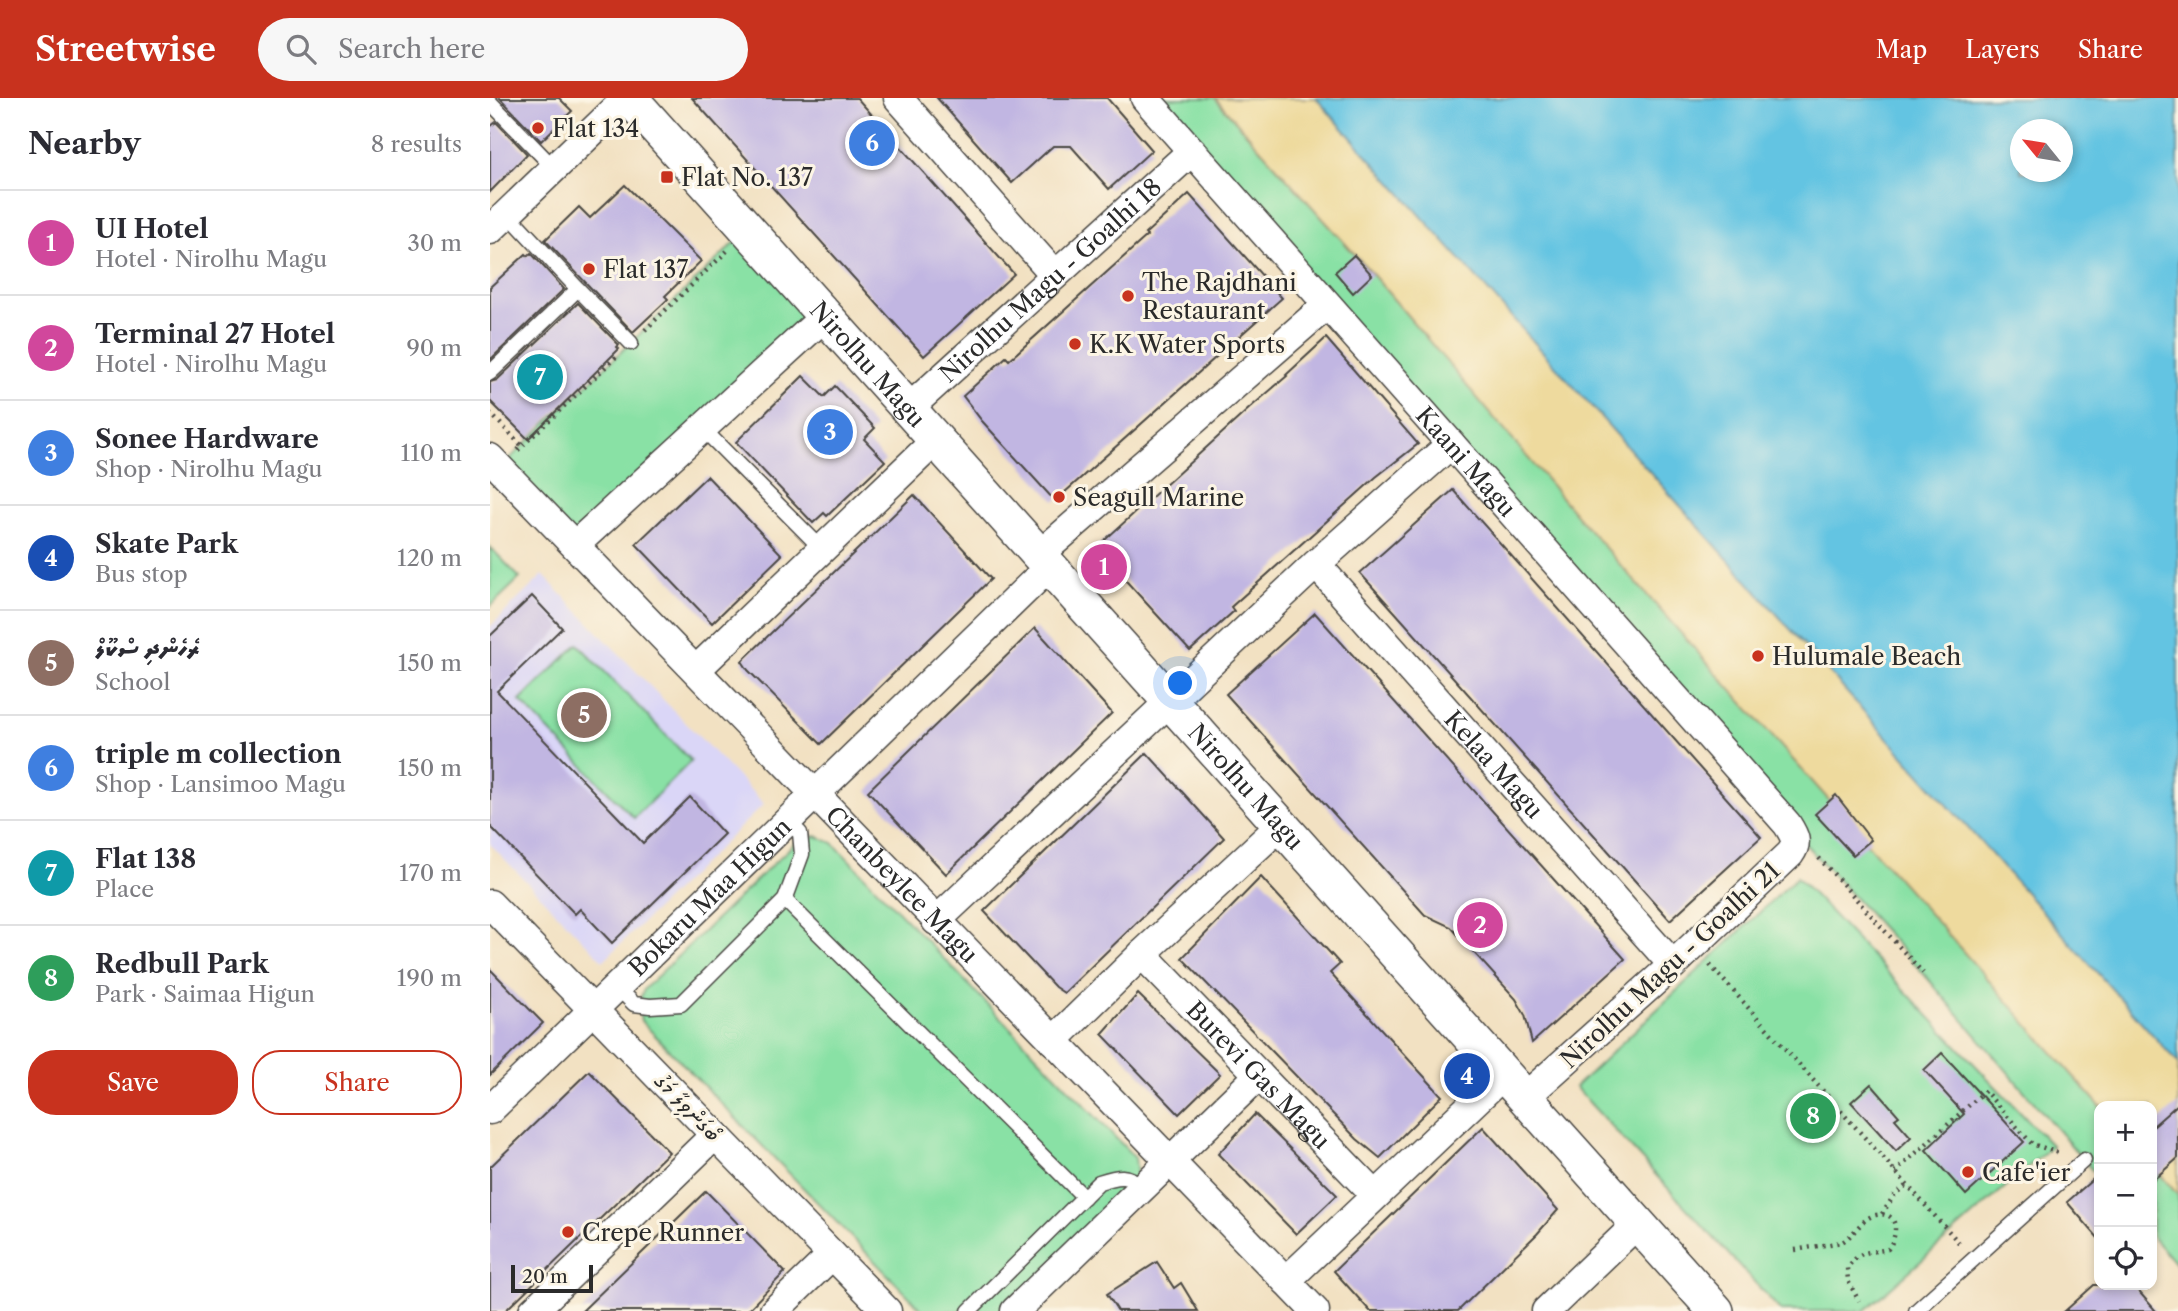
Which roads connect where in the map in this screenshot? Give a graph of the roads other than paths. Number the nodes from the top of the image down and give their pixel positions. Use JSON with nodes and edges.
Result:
{"nodes":[{"id":1,"x":629,"y":98,"type":"edge"},
{"id":2,"x":898,"y":98,"type":"edge"},
{"id":3,"x":1145,"y":98,"type":"edge"},
{"id":4,"x":490,"y":102,"type":"edge"},
{"id":5,"x":1192,"y":151,"type":"junction"},
{"id":6,"x":554,"y":169,"type":"junction"},
{"id":7,"x":499,"y":222,"type":"edge"},
{"id":8,"x":1055,"y":275,"type":"junction"},
{"id":9,"x":578,"y":289,"type":"junction"},
{"id":10,"x":1327,"y":305,"type":"junction"},
{"id":11,"x":825,"y":316,"type":"junction"},
{"id":12,"x":631,"y":343,"type":"dead end"},
{"id":13,"x":490,"y":373,"type":"edge"},
{"id":14,"x":908,"y":409,"type":"junction"},
{"id":15,"x":703,"y":429,"type":"junction"},
{"id":16,"x":936,"y":440,"type":"junction"},
{"id":17,"x":1451,"y":443,"type":"junction"},
{"id":18,"x":490,"y":458,"type":"edge"},
{"id":19,"x":575,"y":545,"type":"junction"},
{"id":20,"x":822,"y":549,"type":"junction"},
{"id":21,"x":1044,"y":561,"type":"junction"},
{"id":22,"x":1316,"y":564,"type":"junction"},
{"id":23,"x":696,"y":670,"type":"junction"},
{"id":24,"x":1170,"y":702,"type":"junction"},
{"id":25,"x":815,"y":795,"type":"junction"},
{"id":26,"x":788,"y":822,"type":"junction"},
{"id":27,"x":1787,"y":824,"type":"joint"},
{"id":28,"x":1281,"y":825,"type":"junction"},
{"id":29,"x":785,"y":900,"type":"junction"},
{"id":30,"x":490,"y":904,"type":"edge"},
{"id":31,"x":936,"y":920,"type":"junction"},
{"id":32,"x":1142,"y":954,"type":"junction"},
{"id":33,"x":1683,"y":955,"type":"junction"},
{"id":34,"x":617,"y":987,"type":"junction"},
{"id":35,"x":594,"y":1010,"type":"junction"},
{"id":36,"x":1053,"y":1041,"type":"junction"},
{"id":37,"x":1259,"y":1075,"type":"junction"},
{"id":38,"x":1514,"y":1086,"type":"junction"},
{"id":39,"x":490,"y":1110,"type":"edge"},
{"id":40,"x":715,"y":1135,"type":"junction"},
{"id":41,"x":2084,"y":1160,"type":"road end"},
{"id":42,"x":1170,"y":1161,"type":"junction"},
{"id":43,"x":1142,"y":1187,"type":"junction"},
{"id":44,"x":1375,"y":1195,"type":"junction"},
{"id":45,"x":1084,"y":1197,"type":"junction"},
{"id":46,"x":1637,"y":1224,"type":"junction"},
{"id":47,"x":832,"y":1255,"type":"junction"},
{"id":48,"x":1286,"y":1281,"type":"junction"},
{"id":49,"x":533,"y":1311,"type":"edge"},
{"id":50,"x":774,"y":1311,"type":"edge"},
{"id":51,"x":887,"y":1311,"type":"edge"},
{"id":52,"x":969,"y":1311,"type":"edge"},
{"id":53,"x":1015,"y":1311,"type":"edge"},
{"id":54,"x":1315,"y":1311,"type":"edge"},
{"id":55,"x":1546,"y":1311,"type":"edge"},
{"id":56,"x":1716,"y":1311,"type":"edge"},
{"id":57,"x":1916,"y":1311,"type":"edge"}],
"edges":[{"from":1,"to":6,"type":"street"},
{"from":1,"to":11,"type":"street","name":"Nirolhu Magu"},
{"from":2,"to":8,"type":"street"},
{"from":3,"to":5,"type":"street","name":"Kaani Magu"},
{"from":4,"to":6,"type":"lane"},
{"from":5,"to":8,"type":"street","name":"Nirolhu Magu - Goalhi 18"},
{"from":5,"to":10,"type":"street","name":"Kaani Magu"},
{"from":6,"to":7,"type":"street"},
{"from":7,"to":9,"type":"lane"},
{"from":8,"to":14,"type":"street","name":"Nirolhu Magu - Goalhi 18"},
{"from":9,"to":12,"type":"lane"},
{"from":9,"to":13,"type":"lane"},
{"from":10,"to":17,"type":"street","name":"Kaani Magu"},
{"from":10,"to":21,"type":"street","name":"Bokaru Maa Higun"},
{"from":11,"to":14,"type":"street","name":"Nirolhu Magu"},
{"from":11,"to":15,"type":"street"},
{"from":14,"to":16,"type":"street","name":"Nirolhu Magu"},
{"from":15,"to":19,"type":"street"},
{"from":15,"to":20,"type":"lane"},
{"from":16,"to":20,"type":"street"},
{"from":16,"to":21,"type":"street","name":"Nirolhu Magu"},
{"from":17,"to":22,"type":"street"},
{"from":17,"to":27,"type":"street","name":"Kaani Magu"},
{"from":18,"to":19,"type":"street","name":"Chanbeylee Magu"},
{"from":19,"to":23,"type":"street","name":"Chanbeylee Magu"},
{"from":20,"to":23,"type":"street"},
{"from":21,"to":24,"type":"street","name":"Nirolhu Magu"},
{"from":21,"to":25,"type":"street","name":"Bokaru Maa Higun"},
{"from":22,"to":24,"type":"street"},
{"from":22,"to":33,"type":"street","name":"Kelaa Magu"},
{"from":23,"to":25,"type":"street","name":"Chanbeylee Magu"},
{"from":24,"to":28,"type":"street","name":"Nirolhu Magu"},
{"from":24,"to":31,"type":"street"},
{"from":25,"to":26,"type":"street","name":"Bokaru Maa Higun"},
{"from":25,"to":31,"type":"street","name":"Chanbeylee Magu"},
{"from":26,"to":29,"type":"lane"},
{"from":26,"to":34,"type":"street","name":"Bokaru Maa Higun"},
{"from":27,"to":33,"type":"street","name":"Nirolhu Magu - Goalhi 21"},
{"from":28,"to":32,"type":"street"},
{"from":28,"to":38,"type":"street","name":"Nirolhu Magu"},
{"from":29,"to":34,"type":"lane"},
{"from":29,"to":45,"type":"lane"},
{"from":30,"to":35,"type":"street","name":"ބޯގަންވިލާ މަގު"},
{"from":31,"to":36,"type":"street","name":"Chanbeylee Magu"},
{"from":32,"to":36,"type":"street"},
{"from":32,"to":37,"type":"street","name":"Burevi Gas Magu"},
{"from":33,"to":38,"type":"street","name":"Nirolhu Magu - Goalhi 21"},
{"from":34,"to":35,"type":"street","name":"Bokaru Maa Higun"},
{"from":35,"to":39,"type":"street","name":"Bokaru Maa Higun"},
{"from":35,"to":40,"type":"street","name":"ބޯގަންވިލާ މަގު"},
{"from":36,"to":42,"type":"street","name":"Chanbeylee Magu"},
{"from":37,"to":42,"type":"street"},
{"from":37,"to":44,"type":"street","name":"Burevi Gas Magu"},
{"from":38,"to":44,"type":"street","name":"Nirolhu Magu - Goalhi 21"},
{"from":38,"to":46,"type":"street","name":"Nirolhu Magu"},
{"from":40,"to":47,"type":"street","name":"ބޯގަންވިލާ މަގު"},
{"from":40,"to":49,"type":"street"},
{"from":41,"to":57,"type":"lane"},
{"from":42,"to":43,"type":"street"},
{"from":42,"to":48,"type":"street","name":"Chanbeylee Magu"},
{"from":43,"to":45,"type":"lane"},
{"from":43,"to":53,"type":"street"},
{"from":44,"to":48,"type":"street","name":"Nirolhu Magu - Goalhi 21"},
{"from":45,"to":52,"type":"lane"},
{"from":46,"to":55,"type":"street"},
{"from":46,"to":56,"type":"street","name":"Nirolhu Magu"},
{"from":47,"to":50,"type":"street"},
{"from":47,"to":51,"type":"street","name":"ބޯގަންވިލާ މަގު"},
{"from":48,"to":54,"type":"street","name":"Chanbeylee Magu"}]}
